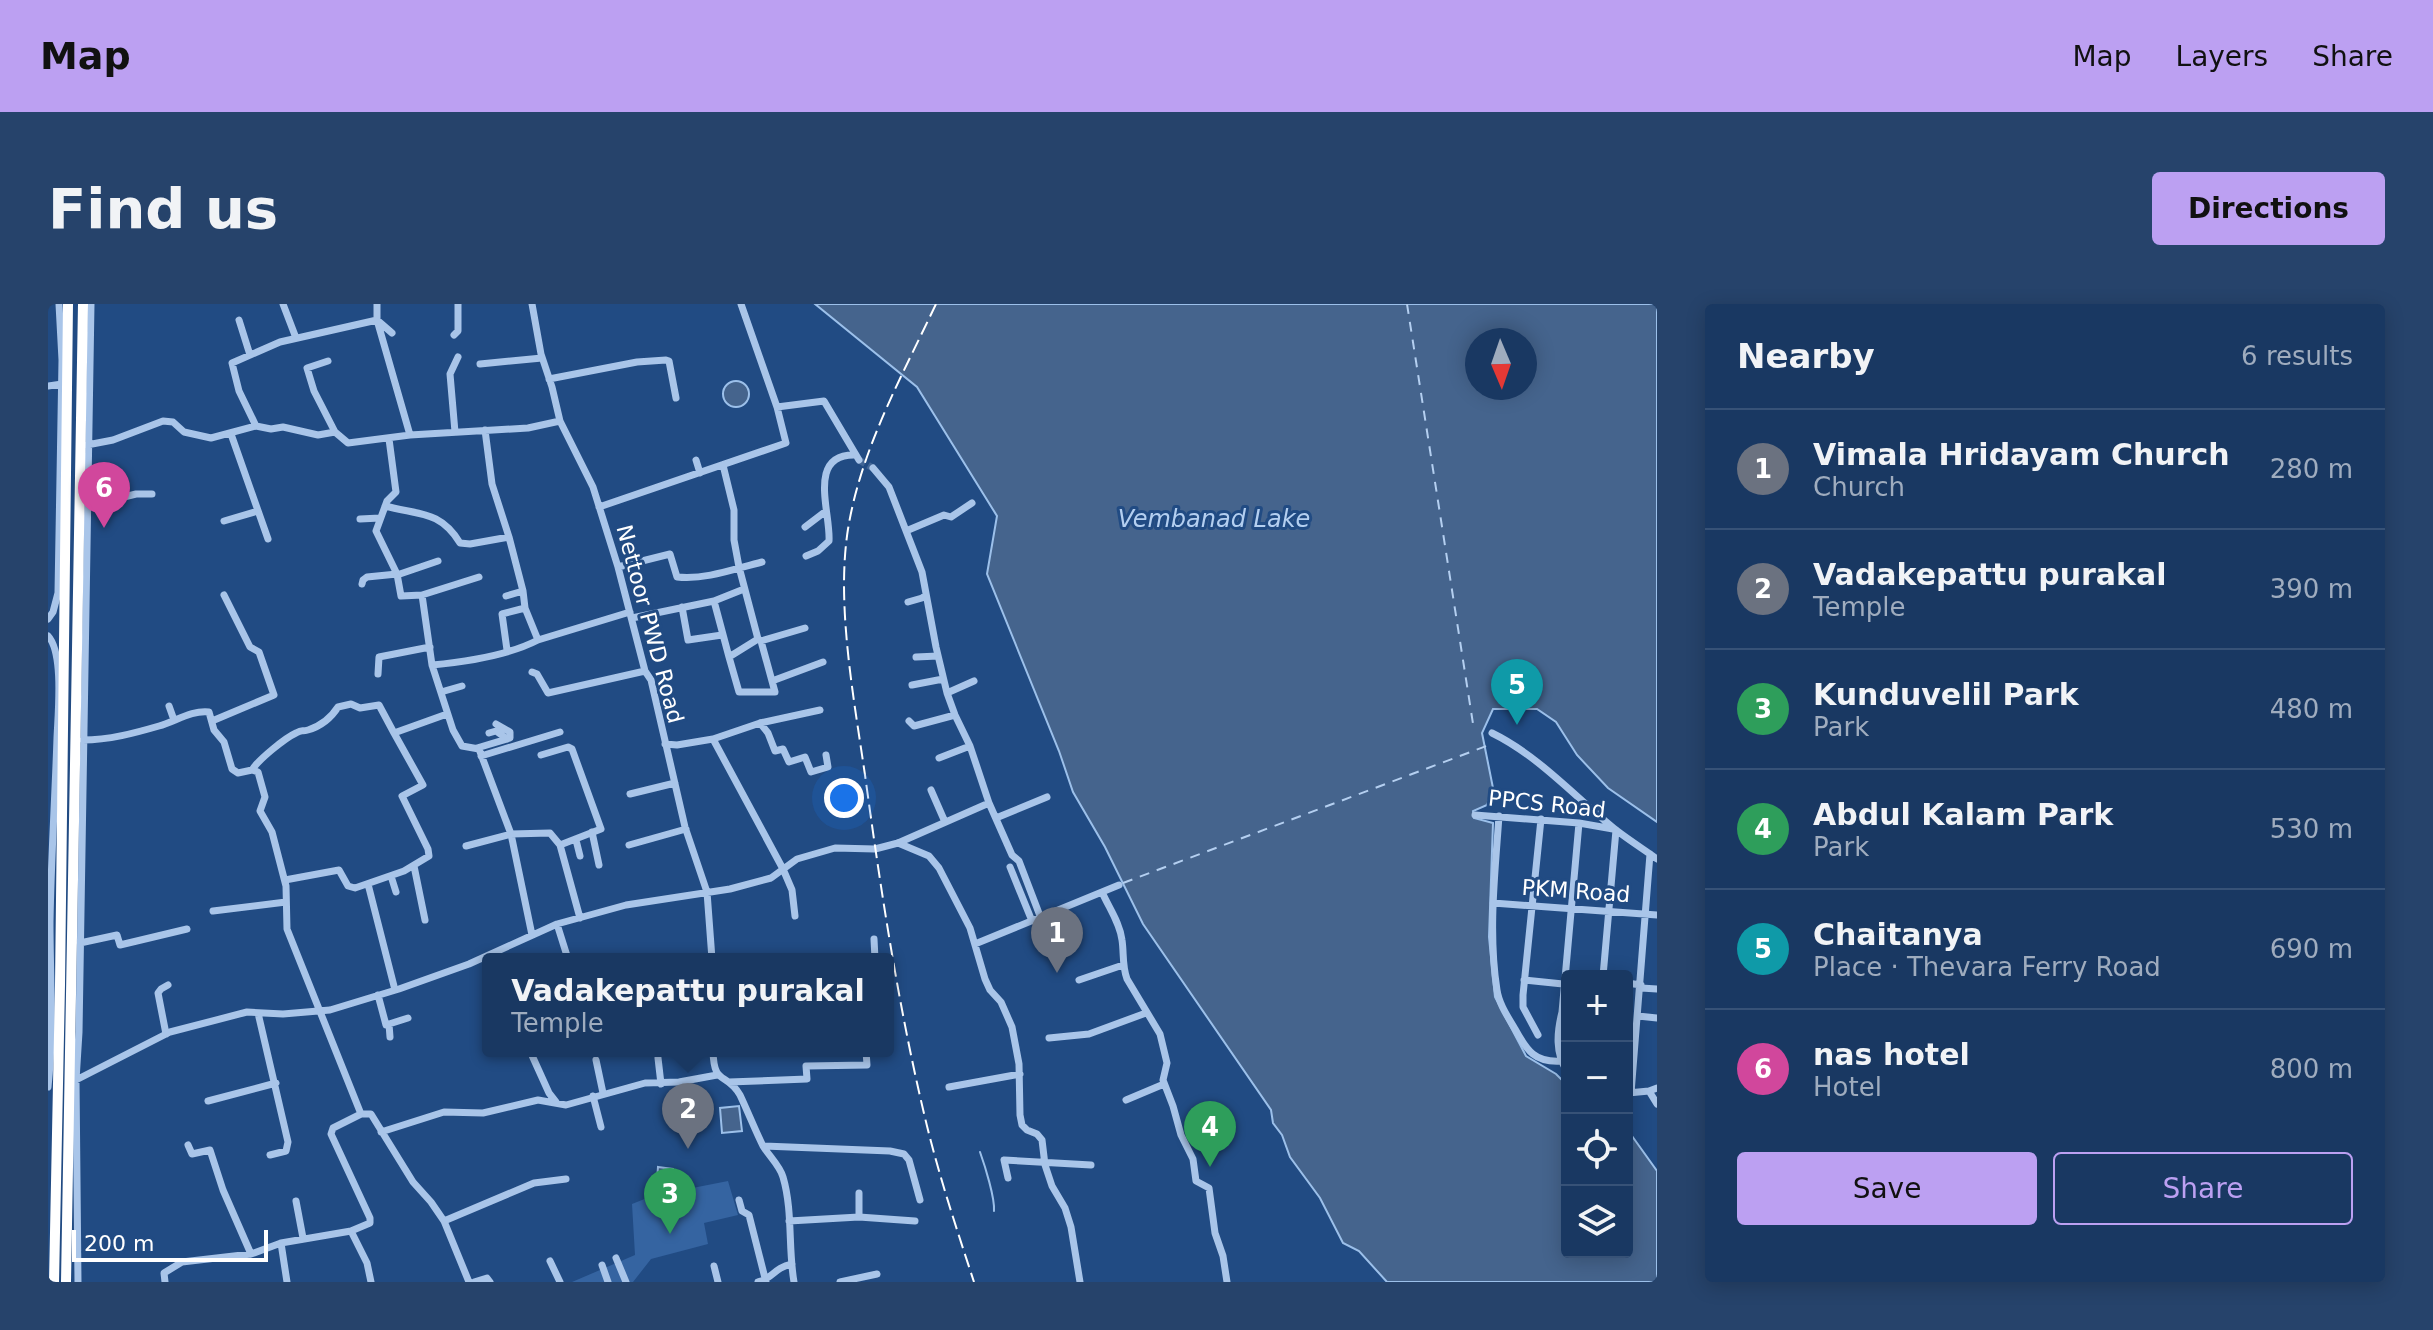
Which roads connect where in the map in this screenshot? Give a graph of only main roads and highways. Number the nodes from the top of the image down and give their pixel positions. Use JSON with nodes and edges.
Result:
{"nodes":[{"id":1,"x":68,"y":304,"type":"edge"},
{"id":2,"x":83,"y":304,"type":"edge"},
{"id":3,"x":51,"y":1083,"type":"edge"},
{"id":4,"x":54,"y":1282,"type":"edge"},
{"id":5,"x":66,"y":1282,"type":"edge"}],
"edges":[{"from":1,"to":3,"type":"highway"},
{"from":2,"to":5,"type":"highway"},
{"from":3,"to":4,"type":"highway"}]}
